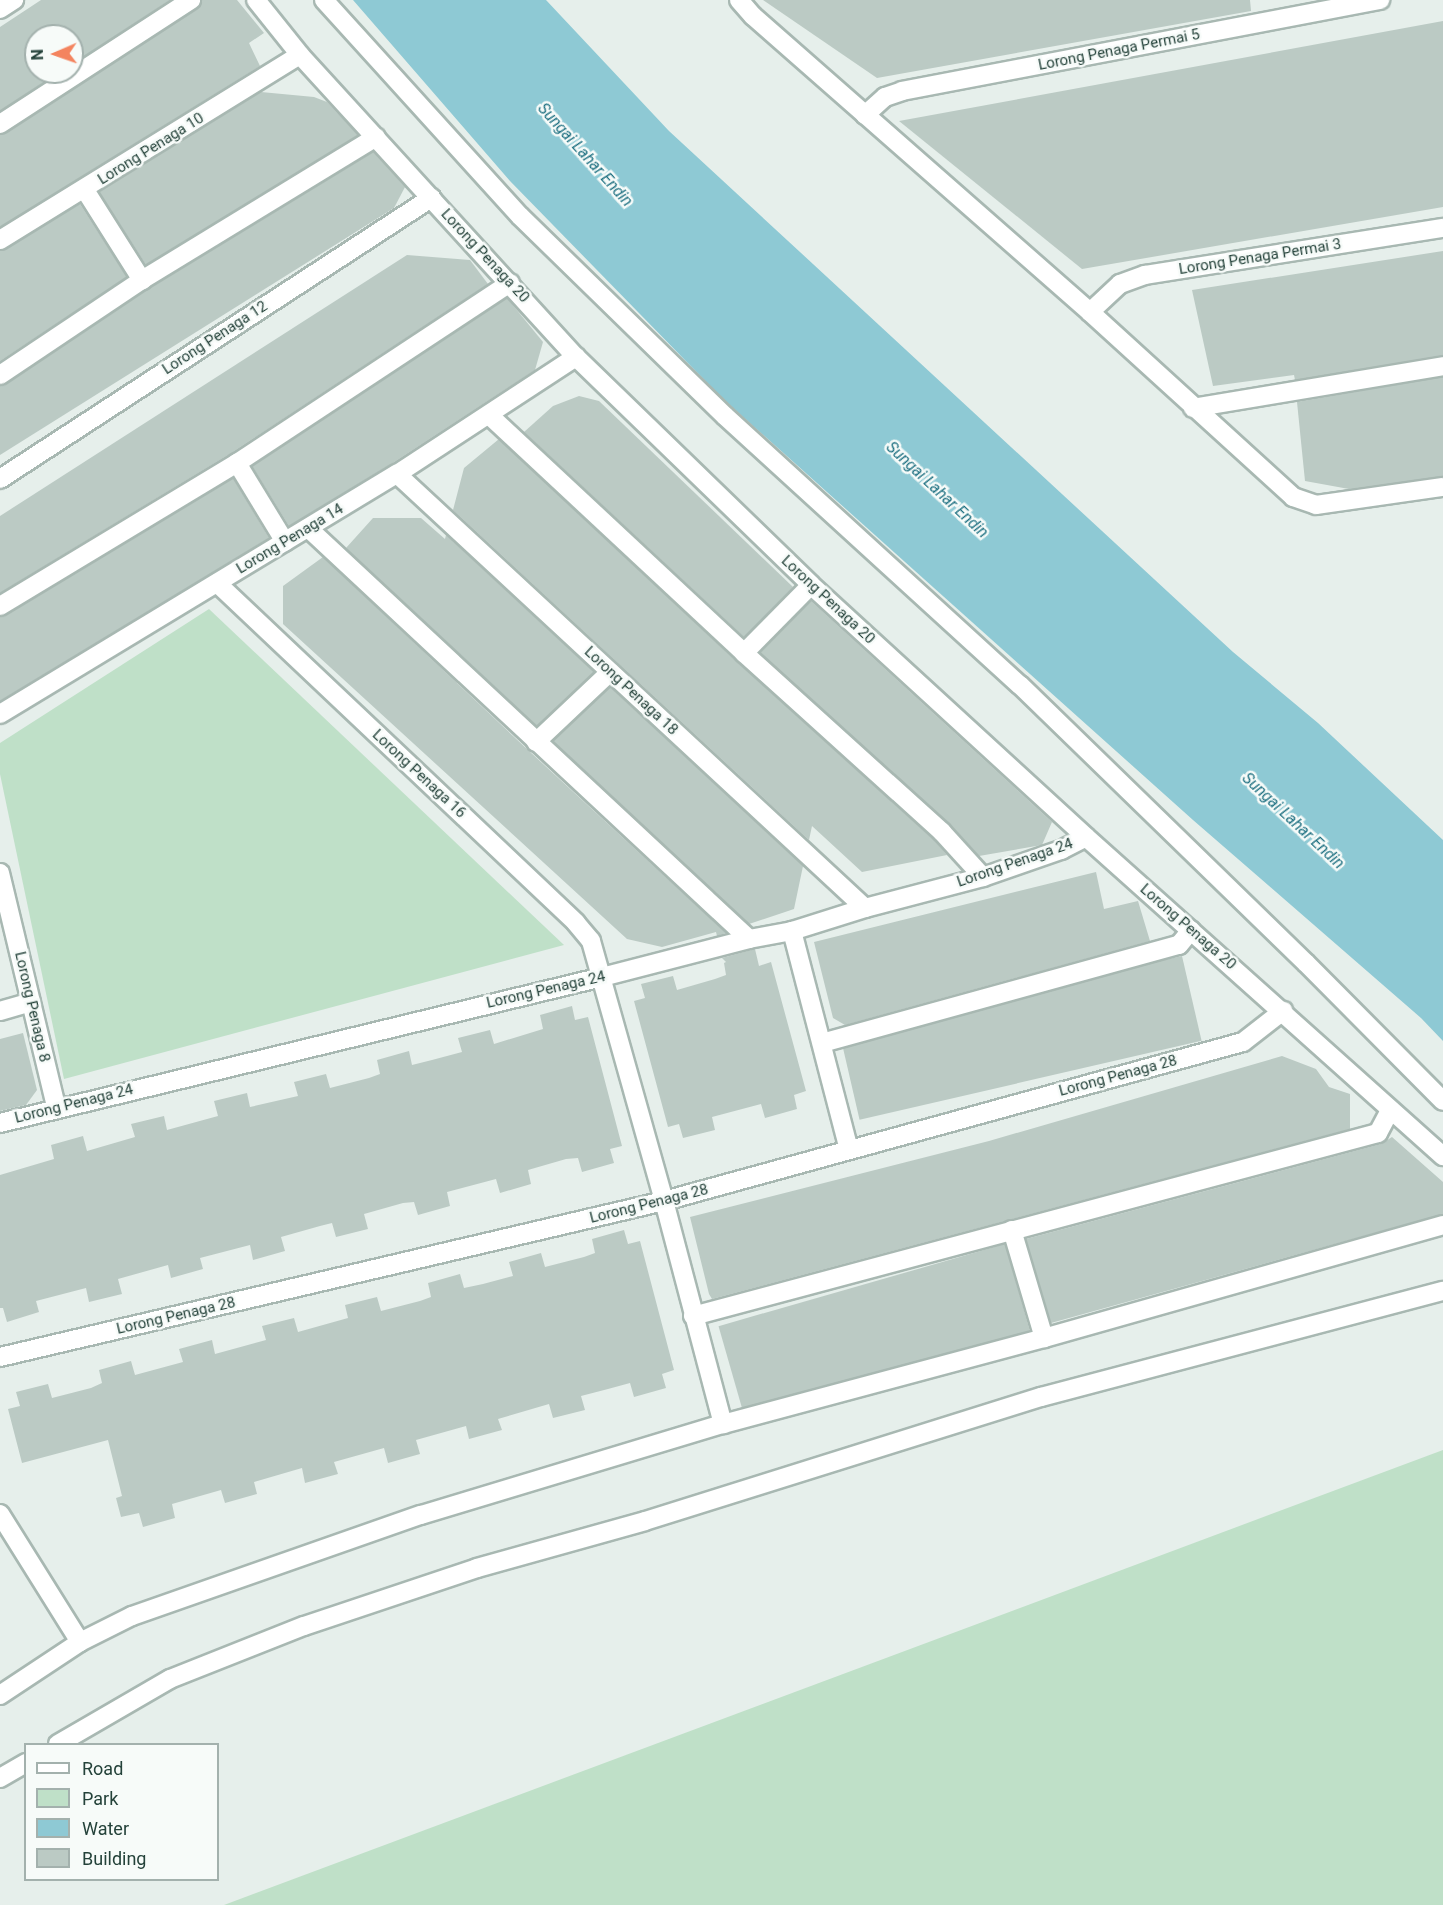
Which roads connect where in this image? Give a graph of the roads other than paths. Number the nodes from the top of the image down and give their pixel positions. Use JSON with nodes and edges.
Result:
{"nodes":[{"id":1,"x":14,"y":0,"type":"edge"},
{"id":2,"x":190,"y":0,"type":"edge"},
{"id":3,"x":256,"y":0,"type":"edge"},
{"id":4,"x":324,"y":0,"type":"edge"},
{"id":5,"x":739,"y":0,"type":"edge"},
{"id":6,"x":1380,"y":0,"type":"edge"},
{"id":7,"x":0,"y":9,"type":"edge"},
{"id":8,"x":300,"y":55,"type":"junction"},
{"id":9,"x":865,"y":115,"type":"junction"},
{"id":10,"x":0,"y":124,"type":"edge"},
{"id":11,"x":376,"y":137,"type":"junction"},
{"id":12,"x":85,"y":190,"type":"junction"},
{"id":13,"x":431,"y":198,"type":"junction"},
{"id":14,"x":1443,"y":228,"type":"edge"},
{"id":15,"x":0,"y":240,"type":"edge"},
{"id":16,"x":142,"y":280,"type":"junction"},
{"id":17,"x":510,"y":283,"type":"junction"},
{"id":18,"x":1090,"y":312,"type":"junction"},
{"id":19,"x":576,"y":357,"type":"junction"},
{"id":20,"x":1443,"y":366,"type":"edge"},
{"id":21,"x":0,"y":375,"type":"edge"},
{"id":22,"x":1193,"y":408,"type":"junction"},
{"id":23,"x":489,"y":415,"type":"junction"},
{"id":24,"x":237,"y":464,"type":"junction"},
{"id":25,"x":398,"y":474,"type":"junction"},
{"id":26,"x":0,"y":479,"type":"edge"},
{"id":27,"x":1443,"y":487,"type":"edge"},
{"id":28,"x":308,"y":528,"type":"junction"},
{"id":29,"x":285,"y":542,"type":"junction"},
{"id":30,"x":217,"y":583,"type":"junction"},
{"id":31,"x":812,"y":585,"type":"junction"},
{"id":32,"x":0,"y":606,"type":"edge"},
{"id":33,"x":744,"y":653,"type":"junction"},
{"id":34,"x":610,"y":672,"type":"junction"},
{"id":35,"x":0,"y":714,"type":"edge"},
{"id":36,"x":536,"y":742,"type":"junction"},
{"id":37,"x":1086,"y":837,"type":"junction"},
{"id":38,"x":0,"y":873,"type":"edge"},
{"id":39,"x":983,"y":877,"type":"junction"},
{"id":40,"x":865,"y":908,"type":"junction"},
{"id":41,"x":5,"y":914,"type":"edge"},
{"id":42,"x":1191,"y":930,"type":"junction"},
{"id":43,"x":792,"y":931,"type":"junction"},
{"id":44,"x":748,"y":939,"type":"junction"},
{"id":45,"x":602,"y":977,"type":"junction"},
{"id":46,"x":31,"y":1002,"type":"junction"},
{"id":47,"x":0,"y":1011,"type":"edge"},
{"id":48,"x":1283,"y":1011,"type":"junction"},
{"id":49,"x":822,"y":1043,"type":"junction"},
{"id":50,"x":1443,"y":1101,"type":"edge"},
{"id":51,"x":56,"y":1107,"type":"junction"},
{"id":52,"x":1390,"y":1110,"type":"junction"},
{"id":53,"x":0,"y":1123,"type":"edge"},
{"id":54,"x":849,"y":1150,"type":"junction"},
{"id":55,"x":1443,"y":1156,"type":"edge"},
{"id":56,"x":664,"y":1201,"type":"junction"},
{"id":57,"x":1443,"y":1225,"type":"edge"},
{"id":58,"x":1012,"y":1230,"type":"junction"},
{"id":59,"x":1443,"y":1291,"type":"edge"},
{"id":60,"x":693,"y":1316,"type":"junction"},
{"id":61,"x":1044,"y":1338,"type":"junction"},
{"id":62,"x":0,"y":1357,"type":"edge"},
{"id":63,"x":723,"y":1424,"type":"junction"},
{"id":64,"x":0,"y":1514,"type":"edge"},
{"id":65,"x":80,"y":1642,"type":"junction"},
{"id":66,"x":0,"y":1695,"type":"edge"},
{"id":67,"x":60,"y":1743,"type":"edge"},
{"id":68,"x":24,"y":1764,"type":"edge"},
{"id":69,"x":0,"y":1778,"type":"edge"}],
"edges":[{"from":1,"to":7,"type":"street"},
{"from":2,"to":10,"type":"street"},
{"from":3,"to":8,"type":"street","name":"Lorong Penaga 20"},
{"from":4,"to":50,"type":"street"},
{"from":5,"to":9,"type":"street"},
{"from":6,"to":9,"type":"street","name":"Lorong Penaga Permai 5"},
{"from":8,"to":11,"type":"street","name":"Lorong Penaga 20"},
{"from":8,"to":12,"type":"street","name":"Lorong Penaga 10"},
{"from":9,"to":18,"type":"street"},
{"from":11,"to":13,"type":"street","name":"Lorong Penaga 20"},
{"from":11,"to":16,"type":"street"},
{"from":12,"to":15,"type":"street","name":"Lorong Penaga 10"},
{"from":12,"to":16,"type":"street"},
{"from":13,"to":17,"type":"street","name":"Lorong Penaga 20"},
{"from":13,"to":26,"type":"street","name":"Lorong Penaga 12"},
{"from":14,"to":18,"type":"street","name":"Lorong Penaga Permai 3"},
{"from":16,"to":21,"type":"street"},
{"from":17,"to":19,"type":"street","name":"Lorong Penaga 20"},
{"from":17,"to":24,"type":"street"},
{"from":18,"to":22,"type":"street"},
{"from":19,"to":23,"type":"street","name":"Lorong Penaga 14"},
{"from":19,"to":31,"type":"street","name":"Lorong Penaga 20"},
{"from":20,"to":22,"type":"street"},
{"from":22,"to":27,"type":"street"},
{"from":23,"to":25,"type":"street","name":"Lorong Penaga 14"},
{"from":23,"to":33,"type":"street"},
{"from":24,"to":29,"type":"street"},
{"from":24,"to":32,"type":"street"},
{"from":25,"to":28,"type":"street","name":"Lorong Penaga 14"},
{"from":25,"to":34,"type":"street","name":"Lorong Penaga 18"},
{"from":28,"to":29,"type":"street","name":"Lorong Penaga 14"},
{"from":28,"to":36,"type":"street"},
{"from":29,"to":30,"type":"street","name":"Lorong Penaga 14"},
{"from":30,"to":35,"type":"street","name":"Lorong Penaga 14"},
{"from":30,"to":45,"type":"street","name":"Lorong Penaga 16"},
{"from":31,"to":33,"type":"street"},
{"from":31,"to":37,"type":"street","name":"Lorong Penaga 20"},
{"from":33,"to":39,"type":"street"},
{"from":34,"to":36,"type":"street"},
{"from":34,"to":40,"type":"street","name":"Lorong Penaga 18"},
{"from":36,"to":44,"type":"street"},
{"from":37,"to":39,"type":"street","name":"Lorong Penaga 24"},
{"from":37,"to":42,"type":"street","name":"Lorong Penaga 20"},
{"from":38,"to":41,"type":"street","name":"Lorong Penaga 8"},
{"from":39,"to":40,"type":"street","name":"Lorong Penaga 24"},
{"from":40,"to":43,"type":"street","name":"Lorong Penaga 24"},
{"from":41,"to":46,"type":"street","name":"Lorong Penaga 8"},
{"from":42,"to":48,"type":"street","name":"Lorong Penaga 20"},
{"from":42,"to":49,"type":"street"},
{"from":43,"to":44,"type":"street","name":"Lorong Penaga 24"},
{"from":43,"to":49,"type":"street"},
{"from":44,"to":45,"type":"street","name":"Lorong Penaga 24"},
{"from":45,"to":51,"type":"street","name":"Lorong Penaga 24"},
{"from":45,"to":56,"type":"street","name":"Lorong Penaga 16"},
{"from":46,"to":47,"type":"street"},
{"from":46,"to":51,"type":"street","name":"Lorong Penaga 8"},
{"from":48,"to":52,"type":"street","name":"Lorong Penaga 20"},
{"from":48,"to":54,"type":"street","name":"Lorong Penaga 28"},
{"from":49,"to":54,"type":"street"},
{"from":51,"to":53,"type":"street","name":"Lorong Penaga 24"},
{"from":52,"to":55,"type":"street","name":"Lorong Penaga 20"},
{"from":52,"to":58,"type":"street"},
{"from":54,"to":56,"type":"street","name":"Lorong Penaga 28"},
{"from":56,"to":60,"type":"street","name":"Lorong Penaga 16"},
{"from":56,"to":62,"type":"street","name":"Lorong Penaga 28"},
{"from":57,"to":61,"type":"street"},
{"from":58,"to":60,"type":"street"},
{"from":58,"to":61,"type":"street"},
{"from":59,"to":67,"type":"street"},
{"from":60,"to":63,"type":"street","name":"Lorong Penaga 16"},
{"from":61,"to":63,"type":"street"},
{"from":63,"to":65,"type":"street"},
{"from":64,"to":65,"type":"street"},
{"from":65,"to":66,"type":"street"},
{"from":68,"to":69,"type":"street"}]}
